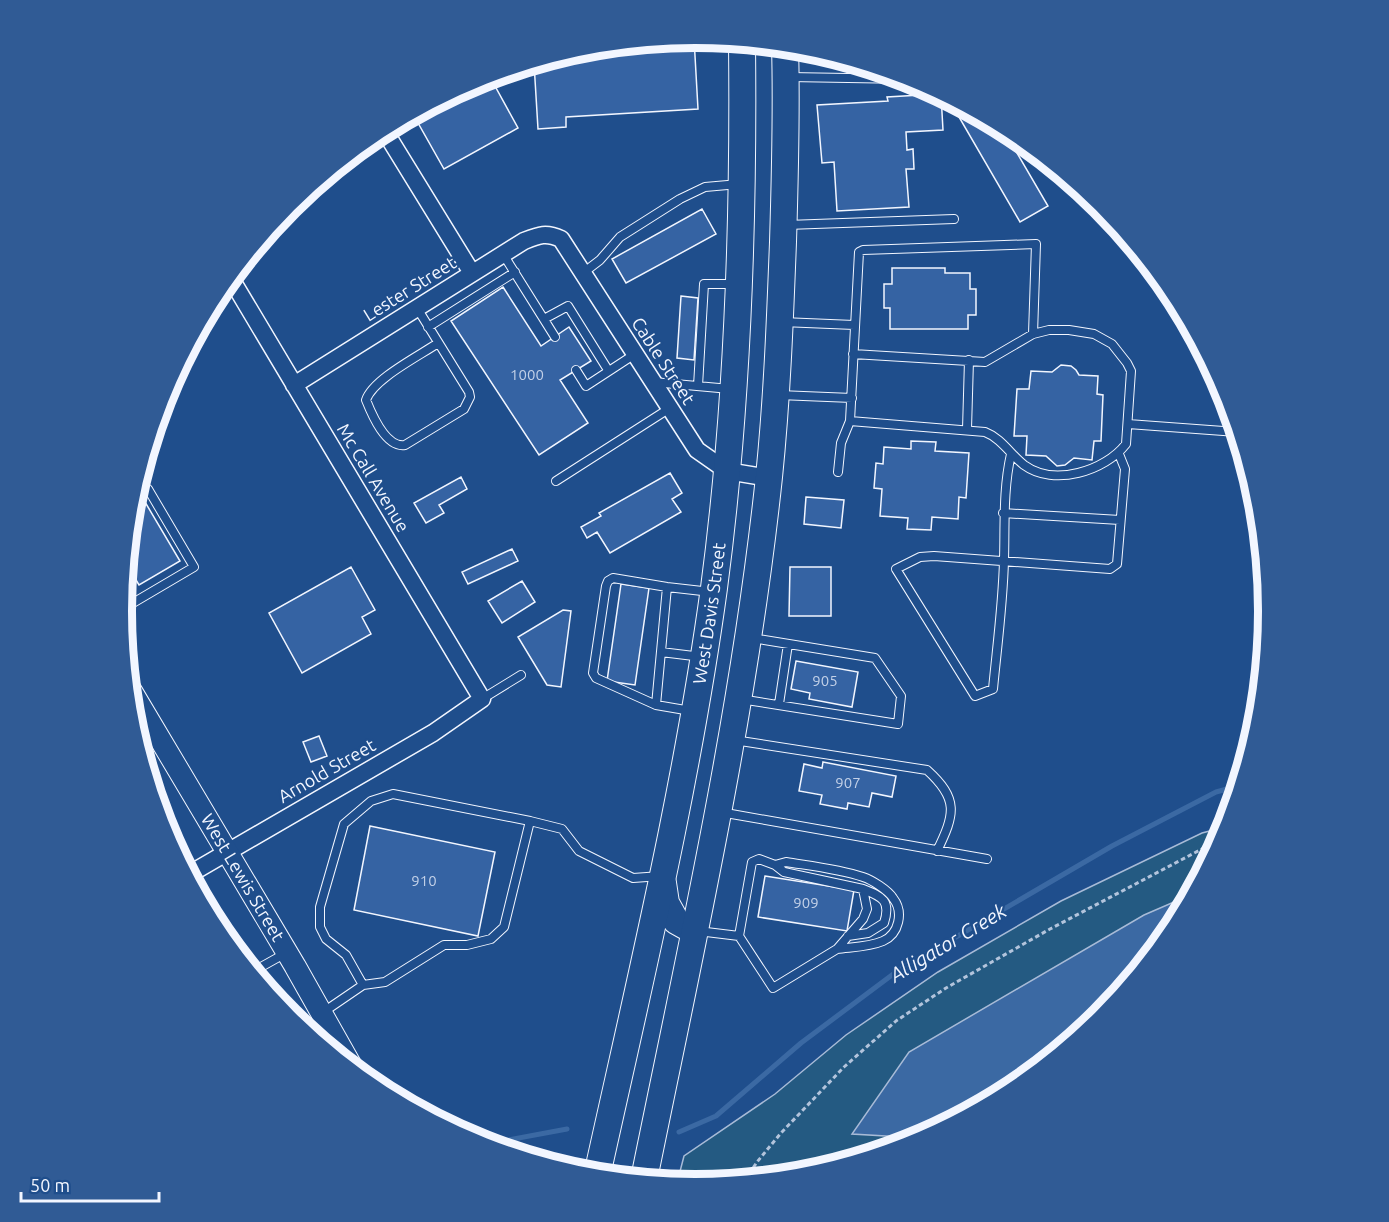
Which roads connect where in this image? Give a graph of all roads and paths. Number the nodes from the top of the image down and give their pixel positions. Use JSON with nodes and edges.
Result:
{"nodes":[{"id":1,"x":742,"y":50,"type":"edge"},
{"id":2,"x":774,"y":54,"type":"edge"},
{"id":3,"x":785,"y":56,"type":"edge"},
{"id":4,"x":786,"y":77,"type":"junction"},
{"id":5,"x":876,"y":78,"type":"edge"},
{"id":6,"x":389,"y":138,"type":"edge"},
{"id":7,"x":743,"y":184,"type":"junction"},
{"id":8,"x":954,"y":219,"type":"dead end"},
{"id":9,"x":783,"y":225,"type":"junction"},
{"id":10,"x":549,"y":233,"type":"joint"},
{"id":11,"x":503,"y":254,"type":"junction"},
{"id":12,"x":515,"y":272,"type":"junction"},
{"id":13,"x":472,"y":273,"type":"junction"},
{"id":14,"x":583,"y":273,"type":"junction"},
{"id":15,"x":739,"y":284,"type":"junction"},
{"id":16,"x":235,"y":286,"type":"edge"},
{"id":17,"x":417,"y":308,"type":"junction"},
{"id":18,"x":544,"y":319,"type":"junction"},
{"id":19,"x":780,"y":322,"type":"junction"},
{"id":20,"x":854,"y":325,"type":"junction"},
{"id":21,"x":428,"y":327,"type":"junction"},
{"id":22,"x":1033,"y":334,"type":"junction"},
{"id":23,"x":555,"y":337,"type":"dead end"},
{"id":24,"x":438,"y":344,"type":"junction"},
{"id":25,"x":635,"y":354,"type":"junction"},
{"id":26,"x":853,"y":354,"type":"junction"},
{"id":27,"x":969,"y":360,"type":"junction"},
{"id":28,"x":576,"y":370,"type":"dead end"},
{"id":29,"x":608,"y":370,"type":"junction"},
{"id":30,"x":653,"y":382,"type":"junction"},
{"id":31,"x":294,"y":384,"type":"junction"},
{"id":32,"x":698,"y":386,"type":"junction"},
{"id":33,"x":734,"y":390,"type":"junction"},
{"id":34,"x":776,"y":395,"type":"junction"},
{"id":35,"x":852,"y":398,"type":"junction"},
{"id":36,"x":670,"y":408,"type":"junction"},
{"id":37,"x":850,"y":421,"type":"junction"},
{"id":38,"x":1128,"y":424,"type":"junction"},
{"id":39,"x":967,"y":429,"type":"junction"},
{"id":40,"x":1228,"y":431,"type":"edge"},
{"id":41,"x":1011,"y":453,"type":"junction"},
{"id":42,"x":1119,"y":454,"type":"junction"},
{"id":43,"x":728,"y":471,"type":"junction"},
{"id":44,"x":838,"y":472,"type":"dead end"},
{"id":45,"x":769,"y":478,"type":"junction"},
{"id":46,"x":556,"y":481,"type":"dead end"},
{"id":47,"x":145,"y":491,"type":"edge"},
{"id":48,"x":1004,"y":513,"type":"junction"},
{"id":49,"x":1120,"y":520,"type":"junction"},
{"id":50,"x":1004,"y":561,"type":"junction"},
{"id":51,"x":667,"y":587,"type":"junction"},
{"id":52,"x":713,"y":592,"type":"junction"},
{"id":53,"x":131,"y":604,"type":"edge"},
{"id":54,"x":747,"y":637,"type":"junction"},
{"id":55,"x":788,"y":644,"type":"junction"},
{"id":56,"x":661,"y":652,"type":"junction"},
{"id":57,"x":703,"y":657,"type":"junction"},
{"id":58,"x":521,"y":675,"type":"dead end"},
{"id":59,"x":737,"y":698,"type":"junction"},
{"id":60,"x":482,"y":699,"type":"junction"},
{"id":61,"x":779,"y":704,"type":"junction"},
{"id":62,"x":139,"y":705,"type":"edge"},
{"id":63,"x":656,"y":705,"type":"junction"},
{"id":64,"x":694,"y":712,"type":"junction"},
{"id":65,"x":730,"y":739,"type":"junction"},
{"id":66,"x":717,"y":812,"type":"junction"},
{"id":67,"x":530,"y":821,"type":"junction"},
{"id":68,"x":1205,"y":848,"type":"edge"},
{"id":69,"x":937,"y":851,"type":"junction"},
{"id":70,"x":226,"y":852,"type":"junction"},
{"id":71,"x":987,"y":859,"type":"dead end"},
{"id":72,"x":775,"y":865,"type":"junction"},
{"id":73,"x":196,"y":870,"type":"edge"},
{"id":74,"x":663,"y":876,"type":"junction"},
{"id":75,"x":863,"y":889,"type":"junction"},
{"id":76,"x":694,"y":931,"type":"junction"},
{"id":77,"x":739,"y":936,"type":"junction"},
{"id":78,"x":849,"y":936,"type":"junction"},
{"id":79,"x":837,"y":949,"type":"junction"},
{"id":80,"x":286,"y":952,"type":"junction"},
{"id":81,"x":259,"y":968,"type":"edge"},
{"id":82,"x":363,"y":986,"type":"junction"},
{"id":83,"x":322,"y":1013,"type":"junction"},
{"id":84,"x":342,"y":1050,"type":"edge"},
{"id":85,"x":599,"y":1165,"type":"edge"},
{"id":86,"x":751,"y":1171,"type":"edge"},
{"id":87,"x":645,"y":1172,"type":"edge"}],
"edges":[{"from":1,"to":7,"type":"main road","name":"West Davis Street"},
{"from":2,"to":4,"type":"main road"},
{"from":3,"to":4,"type":"main road"},
{"from":4,"to":5,"type":"lane"},
{"from":4,"to":9,"type":"main road"},
{"from":6,"to":13,"type":"street"},
{"from":7,"to":14,"type":"lane"},
{"from":7,"to":15,"type":"main road","name":"West Davis Street"},
{"from":8,"to":9,"type":"lane"},
{"from":9,"to":19,"type":"main road"},
{"from":10,"to":11,"type":"street","name":"Lester Street"},
{"from":10,"to":14,"type":"street","name":"Cable Street"},
{"from":11,"to":12,"type":"lane"},
{"from":11,"to":13,"type":"street","name":"Lester Street"},
{"from":12,"to":18,"type":"lane"},
{"from":12,"to":21,"type":"lane"},
{"from":13,"to":17,"type":"street","name":"Lester Street"},
{"from":14,"to":25,"type":"street","name":"Cable Street"},
{"from":15,"to":32,"type":"lane"},
{"from":15,"to":33,"type":"main road","name":"West Davis Street"},
{"from":16,"to":31,"type":"street","name":"Mc Call Avenue"},
{"from":17,"to":21,"type":"lane"},
{"from":17,"to":31,"type":"street","name":"Lester Street"},
{"from":18,"to":23,"type":"lane"},
{"from":18,"to":29,"type":"lane"},
{"from":19,"to":20,"type":"lane"},
{"from":19,"to":34,"type":"main road"},
{"from":20,"to":22,"type":"lane"},
{"from":20,"to":26,"type":"lane"},
{"from":21,"to":24,"type":"lane"},
{"from":22,"to":27,"type":"lane"},
{"from":22,"to":38,"type":"lane"},
{"from":24,"to":24,"type":"lane"},
{"from":25,"to":29,"type":"lane"},
{"from":25,"to":30,"type":"street","name":"Cable Street"},
{"from":26,"to":27,"type":"lane"},
{"from":26,"to":35,"type":"lane"},
{"from":27,"to":39,"type":"lane"},
{"from":28,"to":29,"type":"lane"},
{"from":30,"to":32,"type":"lane"},
{"from":30,"to":36,"type":"street","name":"Cable Street"},
{"from":31,"to":60,"type":"street","name":"Mc Call Avenue"},
{"from":32,"to":33,"type":"lane"},
{"from":33,"to":43,"type":"main road","name":"West Davis Street"},
{"from":34,"to":35,"type":"lane"},
{"from":34,"to":45,"type":"main road"},
{"from":35,"to":37,"type":"lane"},
{"from":36,"to":43,"type":"street","name":"Cable Street"},
{"from":36,"to":46,"type":"lane"},
{"from":37,"to":39,"type":"lane"},
{"from":37,"to":44,"type":"lane"},
{"from":38,"to":40,"type":"lane"},
{"from":38,"to":42,"type":"lane"},
{"from":39,"to":41,"type":"lane"},
{"from":41,"to":42,"type":"lane"},
{"from":41,"to":48,"type":"lane"},
{"from":42,"to":49,"type":"lane"},
{"from":43,"to":45,"type":"street","name":"Cable Street"},
{"from":43,"to":52,"type":"main road","name":"West Davis Street"},
{"from":45,"to":54,"type":"main road"},
{"from":47,"to":53,"type":"lane"},
{"from":48,"to":49,"type":"lane"},
{"from":48,"to":50,"type":"lane"},
{"from":49,"to":50,"type":"lane"},
{"from":50,"to":50,"type":"lane"},
{"from":51,"to":52,"type":"lane"},
{"from":51,"to":56,"type":"lane"},
{"from":51,"to":63,"type":"lane"},
{"from":52,"to":57,"type":"main road","name":"West Davis Street"},
{"from":54,"to":55,"type":"lane"},
{"from":54,"to":59,"type":"main road"},
{"from":55,"to":61,"type":"lane"},
{"from":55,"to":61,"type":"lane"},
{"from":56,"to":57,"type":"lane"},
{"from":56,"to":63,"type":"lane"},
{"from":57,"to":64,"type":"main road","name":"West Davis Street"},
{"from":58,"to":60,"type":"lane"},
{"from":59,"to":61,"type":"lane"},
{"from":59,"to":65,"type":"main road"},
{"from":60,"to":70,"type":"street","name":"Arnold Street"},
{"from":62,"to":70,"type":"street","name":"West Lewis Street"},
{"from":63,"to":64,"type":"lane"},
{"from":64,"to":74,"type":"main road","name":"West Davis Street"},
{"from":65,"to":66,"type":"main road"},
{"from":65,"to":69,"type":"lane"},
{"from":66,"to":69,"type":"lane"},
{"from":66,"to":76,"type":"main road"},
{"from":67,"to":74,"type":"lane"},
{"from":67,"to":82,"type":"lane"},
{"from":67,"to":82,"type":"lane"},
{"from":68,"to":86,"type":"path"},
{"from":69,"to":71,"type":"lane"},
{"from":70,"to":73,"type":"street","name":"Arnold Street"},
{"from":70,"to":80,"type":"street","name":"West Lewis Street"},
{"from":72,"to":75,"type":"lane"},
{"from":72,"to":77,"type":"lane"},
{"from":72,"to":79,"type":"lane"},
{"from":74,"to":76,"type":"main road"},
{"from":74,"to":85,"type":"main road","name":"West Davis Street"},
{"from":75,"to":78,"type":"lane"},
{"from":75,"to":78,"type":"lane"},
{"from":76,"to":77,"type":"lane"},
{"from":76,"to":87,"type":"main road"},
{"from":77,"to":79,"type":"lane"},
{"from":78,"to":79,"type":"lane"},
{"from":80,"to":81,"type":"lane"},
{"from":80,"to":83,"type":"street","name":"West Lewis Street"},
{"from":82,"to":83,"type":"lane"},
{"from":83,"to":84,"type":"street","name":"West Lewis Street"}]}
